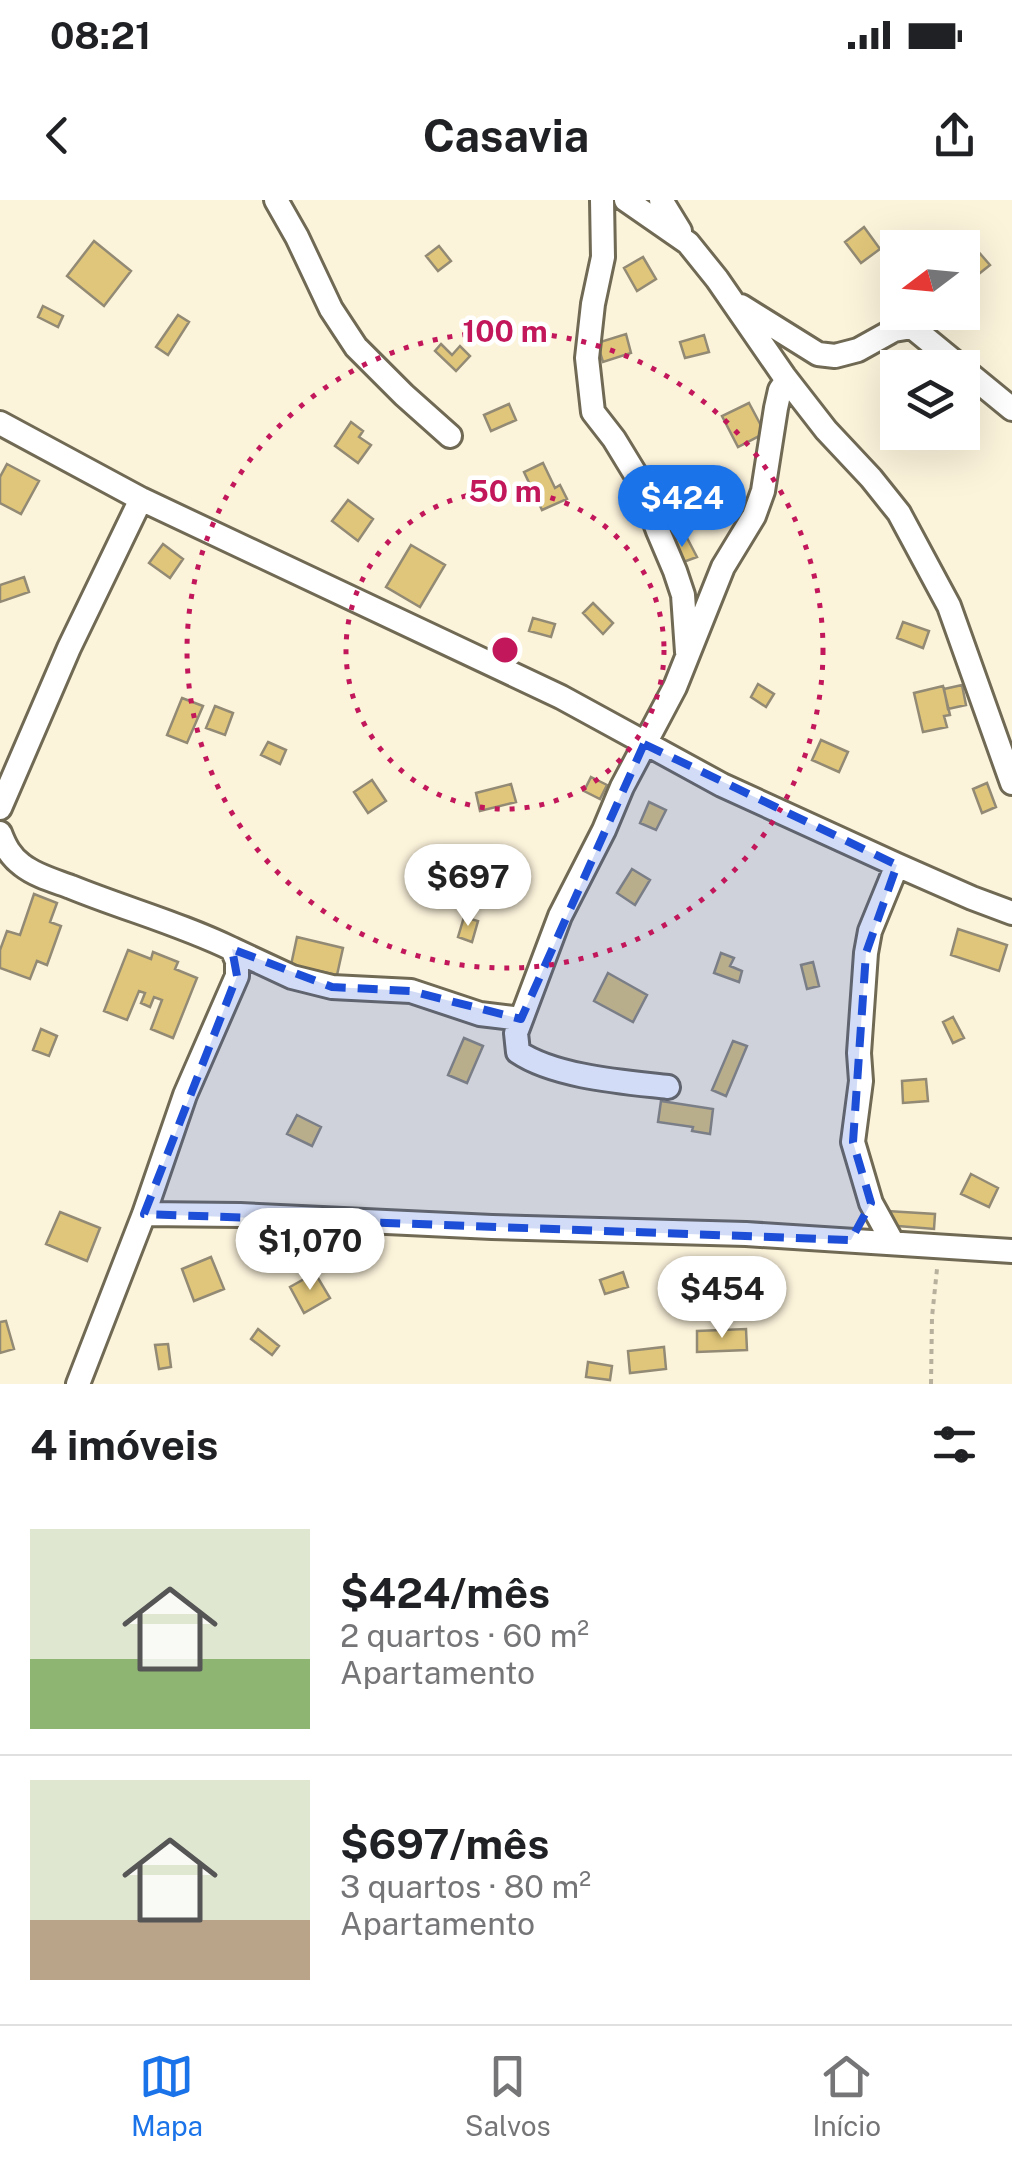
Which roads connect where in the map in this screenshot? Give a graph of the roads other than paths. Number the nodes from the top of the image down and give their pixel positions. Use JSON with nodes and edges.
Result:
{"nodes":[{"id":1,"x":276,"y":200,"type":"edge"},
{"id":2,"x":602,"y":200,"type":"edge"},
{"id":3,"x":626,"y":200,"type":"edge"},
{"id":4,"x":661,"y":200,"type":"edge"},
{"id":5,"x":688,"y":242,"type":"junction"},
{"id":6,"x":734,"y":302,"type":"junction"},
{"id":7,"x":940,"y":350,"type":"edge"},
{"id":8,"x":787,"y":380,"type":"junction"},
{"id":9,"x":980,"y":383,"type":"edge"},
{"id":10,"x":1012,"y":409,"type":"edge"},
{"id":11,"x":0,"y":423,"type":"edge"},
{"id":12,"x":450,"y":436,"type":"dead end"},
{"id":13,"x":141,"y":499,"type":"junction"},
{"id":14,"x":687,"y":656,"type":"junction"},
{"id":15,"x":644,"y":744,"type":"junction"},
{"id":16,"x":1012,"y":782,"type":"edge"},
{"id":17,"x":0,"y":808,"type":"edge"},
{"id":18,"x":0,"y":833,"type":"edge"},
{"id":19,"x":897,"y":865,"type":"junction"},
{"id":20,"x":1012,"y":913,"type":"edge"},
{"id":21,"x":232,"y":949,"type":"junction"},
{"id":22,"x":521,"y":1019,"type":"junction"},
{"id":23,"x":668,"y":1087,"type":"dead end"},
{"id":24,"x":871,"y":1203,"type":"junction"},
{"id":25,"x":144,"y":1214,"type":"junction"},
{"id":26,"x":851,"y":1240,"type":"junction"},
{"id":27,"x":893,"y":1243,"type":"junction"},
{"id":28,"x":1012,"y":1251,"type":"edge"},
{"id":29,"x":78,"y":1384,"type":"edge"}],
"edges":[{"from":1,"to":12,"type":"street"},
{"from":2,"to":14,"type":"street"},
{"from":3,"to":5,"type":"street"},
{"from":4,"to":5,"type":"street"},
{"from":5,"to":6,"type":"street"},
{"from":6,"to":7,"type":"street"},
{"from":6,"to":8,"type":"street"},
{"from":8,"to":14,"type":"street"},
{"from":8,"to":16,"type":"street"},
{"from":9,"to":10,"type":"street"},
{"from":11,"to":13,"type":"street"},
{"from":13,"to":15,"type":"street"},
{"from":13,"to":17,"type":"street"},
{"from":14,"to":15,"type":"street"},
{"from":15,"to":19,"type":"street"},
{"from":15,"to":22,"type":"street"},
{"from":18,"to":21,"type":"street"},
{"from":19,"to":20,"type":"street"},
{"from":19,"to":24,"type":"street"},
{"from":21,"to":22,"type":"street"},
{"from":21,"to":25,"type":"street"},
{"from":22,"to":23,"type":"street"},
{"from":24,"to":26,"type":"street"},
{"from":24,"to":27,"type":"street"},
{"from":25,"to":26,"type":"street"},
{"from":25,"to":29,"type":"street"},
{"from":26,"to":27,"type":"street"},
{"from":27,"to":28,"type":"street"}]}
